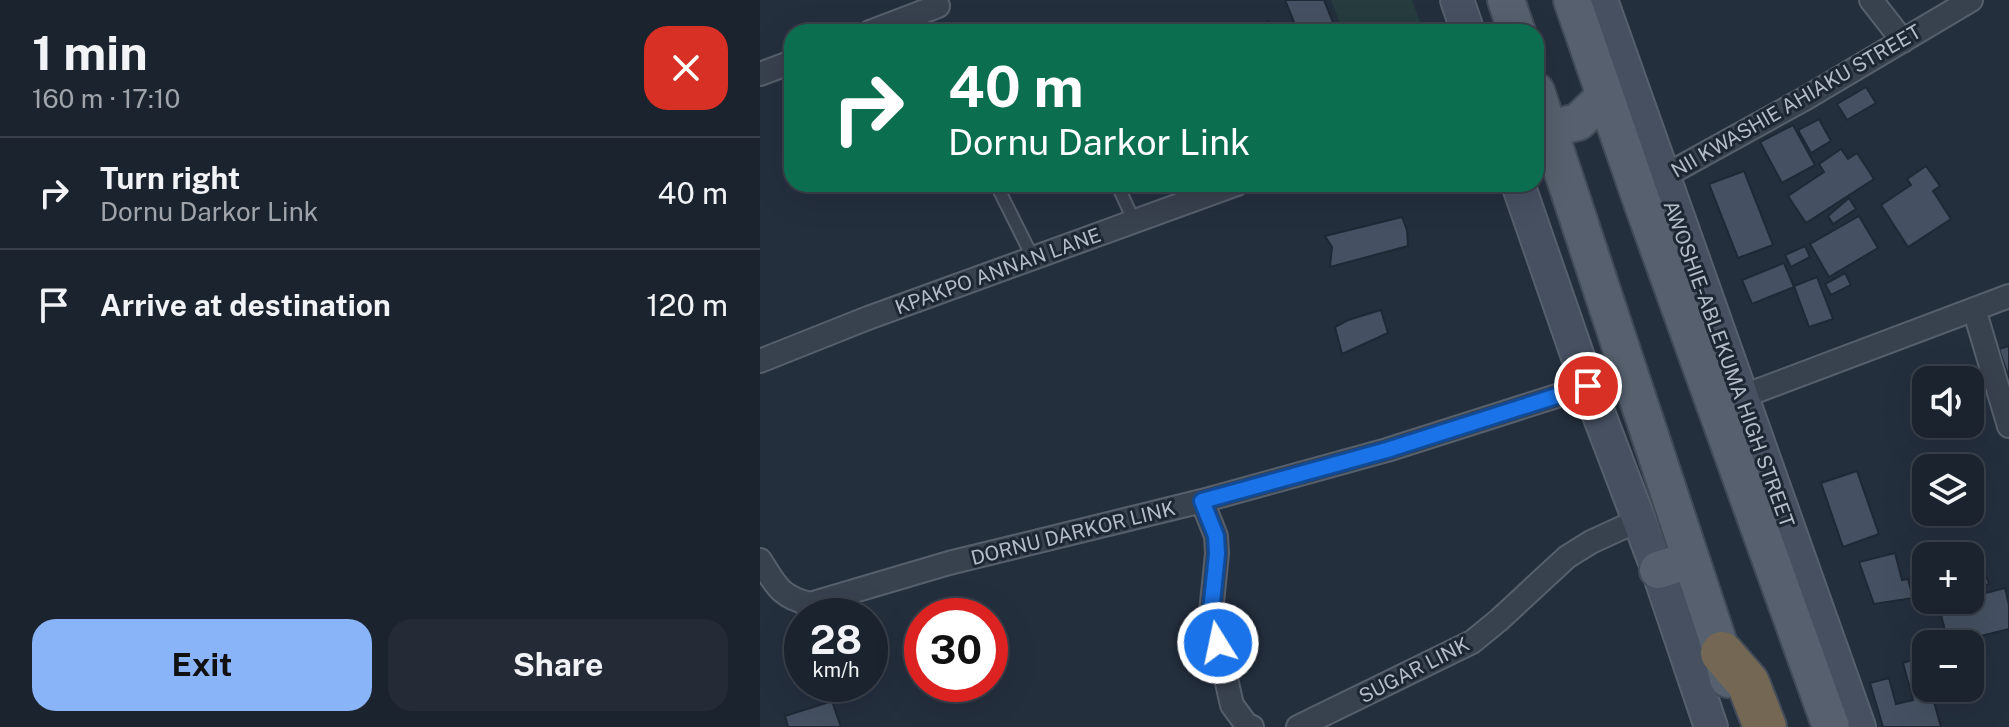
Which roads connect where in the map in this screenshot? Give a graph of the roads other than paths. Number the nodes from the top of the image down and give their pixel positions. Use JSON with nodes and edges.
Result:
{"nodes":[{"id":1,"x":1457,"y":0,"type":"edge"},
{"id":2,"x":1506,"y":0,"type":"edge"},
{"id":3,"x":1572,"y":0,"type":"edge"},
{"id":4,"x":1601,"y":0,"type":"edge"},
{"id":5,"x":1871,"y":0,"type":"edge"},
{"id":6,"x":1971,"y":0,"type":"edge"},
{"id":7,"x":938,"y":6,"type":"dead end"},
{"id":8,"x":891,"y":24,"type":"edge"},
{"id":9,"x":1465,"y":24,"type":"edge"},
{"id":10,"x":1514,"y":24,"type":"edge"},
{"id":11,"x":1903,"y":41,"type":"junction"},
{"id":12,"x":784,"y":65,"type":"edge"},
{"id":13,"x":760,"y":74,"type":"edge"},
{"id":14,"x":1605,"y":96,"type":"junction"},
{"id":15,"x":1544,"y":116,"type":"edge"},
{"id":16,"x":1548,"y":129,"type":"junction"},
{"id":17,"x":1663,"y":177,"type":"junction"},
{"id":18,"x":1000,"y":192,"type":"edge"},
{"id":19,"x":1121,"y":192,"type":"edge"},
{"id":20,"x":1215,"y":192,"type":"edge"},
{"id":21,"x":1521,"y":192,"type":"edge"},
{"id":22,"x":1134,"y":221,"type":"junction"},
{"id":23,"x":1033,"y":258,"type":"junction"},
{"id":24,"x":2009,"y":296,"type":"edge"},
{"id":25,"x":1974,"y":309,"type":"junction"},
{"id":26,"x":760,"y":361,"type":"edge"},
{"id":27,"x":1588,"y":386,"type":"junction"},
{"id":28,"x":1741,"y":397,"type":"junction"},
{"id":29,"x":2009,"y":426,"type":"edge"},
{"id":30,"x":1202,"y":501,"type":"junction"},
{"id":31,"x":1639,"y":520,"type":"junction"},
{"id":32,"x":760,"y":560,"type":"edge"},
{"id":33,"x":1674,"y":565,"type":"junction"},
{"id":34,"x":1722,"y":653,"type":"junction"},
{"id":35,"x":1252,"y":727,"type":"edge"},
{"id":36,"x":1298,"y":727,"type":"edge"},
{"id":37,"x":1711,"y":727,"type":"edge"},
{"id":38,"x":1745,"y":727,"type":"edge"},
{"id":39,"x":1765,"y":727,"type":"edge"},
{"id":40,"x":1831,"y":727,"type":"edge"},
{"id":41,"x":1859,"y":727,"type":"edge"}],
"edges":[{"from":1,"to":9,"type":"street"},
{"from":2,"to":10,"type":"main road"},
{"from":3,"to":14,"type":"main road","name":"AWOSHIE-ABLEKUMA HIGH STREET"},
{"from":4,"to":17,"type":"street","name":"AWOSHIE-ABLEKUMA HIGH STREET"},
{"from":5,"to":11,"type":"street"},
{"from":6,"to":11,"type":"street","name":"NII KWASHIE AHIAKU STREET"},
{"from":7,"to":8,"type":"street"},
{"from":11,"to":17,"type":"street","name":"NII KWASHIE AHIAKU STREET"},
{"from":12,"to":13,"type":"street"},
{"from":14,"to":16,"type":"main road"},
{"from":14,"to":40,"type":"main road","name":"AWOSHIE-ABLEKUMA HIGH STREET"},
{"from":15,"to":16,"type":"main road"},
{"from":16,"to":33,"type":"main road"},
{"from":17,"to":28,"type":"street","name":"AWOSHIE-ABLEKUMA HIGH STREET"},
{"from":18,"to":23,"type":"lane"},
{"from":19,"to":22,"type":"lane"},
{"from":20,"to":22,"type":"street","name":"KPAKPO ANNAN LANE"},
{"from":21,"to":27,"type":"street"},
{"from":22,"to":23,"type":"street","name":"KPAKPO ANNAN LANE"},
{"from":23,"to":26,"type":"street","name":"KPAKPO ANNAN LANE"},
{"from":24,"to":25,"type":"street"},
{"from":25,"to":28,"type":"street"},
{"from":25,"to":29,"type":"street"},
{"from":27,"to":30,"type":"street","name":"DORNU DARKOR LINK"},
{"from":27,"to":31,"type":"street"},
{"from":28,"to":41,"type":"street","name":"AWOSHIE-ABLEKUMA HIGH STREET"},
{"from":30,"to":32,"type":"street","name":"DORNU DARKOR LINK"},
{"from":30,"to":35,"type":"street"},
{"from":31,"to":33,"type":"street"},
{"from":31,"to":36,"type":"street","name":"SUGAR LINK"},
{"from":33,"to":34,"type":"main road"},
{"from":33,"to":37,"type":"street"},
{"from":34,"to":38,"type":"main road"},
{"from":34,"to":39,"type":"highway"}]}
